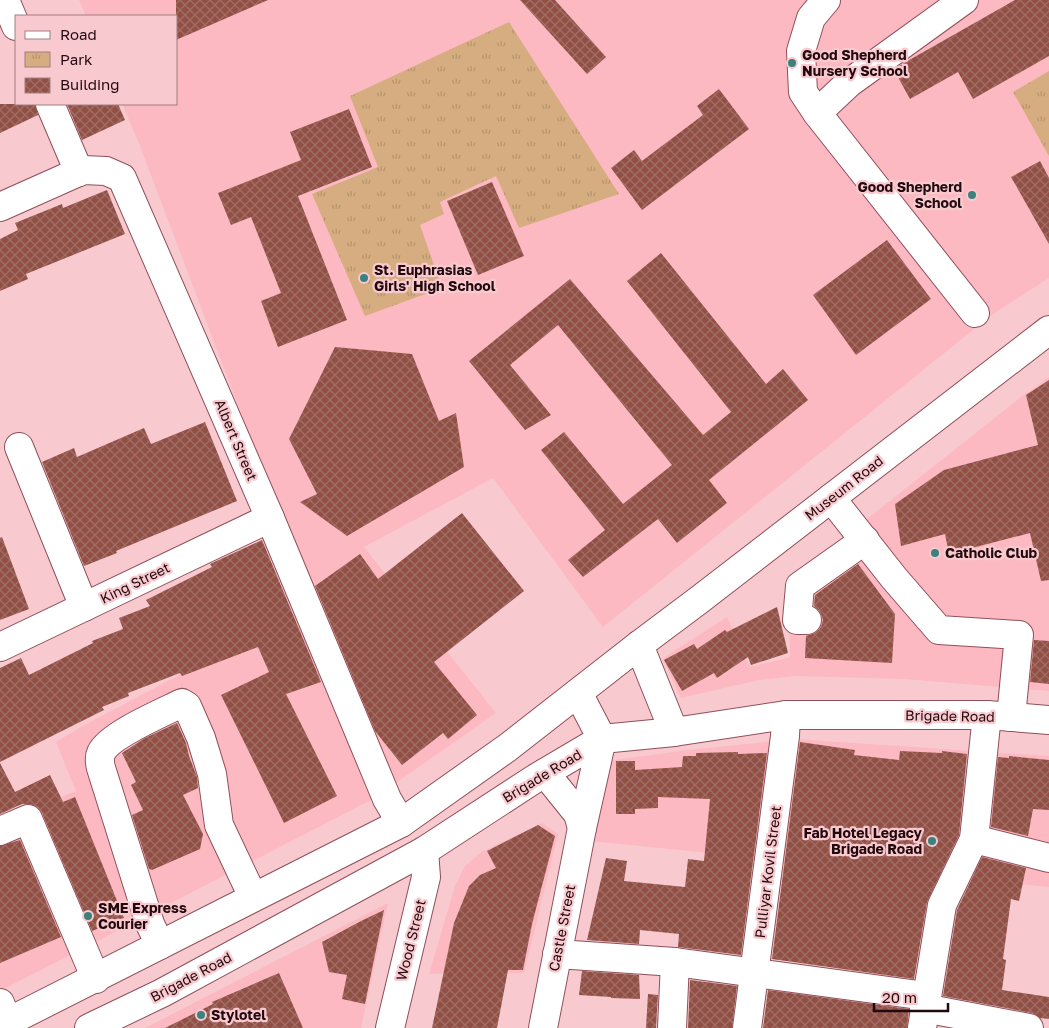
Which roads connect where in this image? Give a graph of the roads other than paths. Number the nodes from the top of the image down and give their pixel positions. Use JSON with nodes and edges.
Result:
{"nodes":[{"id":1,"x":5,"y":0,"type":"edge"},
{"id":2,"x":826,"y":0,"type":"edge"},
{"id":3,"x":955,"y":3,"type":"edge"},
{"id":4,"x":15,"y":24,"type":"edge"},
{"id":5,"x":50,"y":105,"type":"edge"},
{"id":6,"x":817,"y":113,"type":"junction"},
{"id":7,"x":79,"y":172,"type":"junction"},
{"id":8,"x":0,"y":207,"type":"edge"},
{"id":9,"x":975,"y":313,"type":"dead end"},
{"id":10,"x":1049,"y":330,"type":"edge"},
{"id":11,"x":19,"y":447,"type":"dead end"},
{"id":12,"x":831,"y":498,"type":"junction"},
{"id":13,"x":270,"y":518,"type":"junction"},
{"id":14,"x":865,"y":540,"type":"junction"},
{"id":15,"x":84,"y":607,"type":"junction"},
{"id":16,"x":807,"y":620,"type":"dead end"},
{"id":17,"x":639,"y":645,"type":"junction"},
{"id":18,"x":0,"y":647,"type":"edge"},
{"id":19,"x":578,"y":693,"type":"junction"},
{"id":20,"x":786,"y":716,"type":"junction"},
{"id":21,"x":999,"y":716,"type":"junction"},
{"id":22,"x":1049,"y":720,"type":"edge"},
{"id":23,"x":674,"y":732,"type":"junction"},
{"id":24,"x":602,"y":739,"type":"junction"},
{"id":25,"x":545,"y":773,"type":"junction"},
{"id":26,"x":401,"y":823,"type":"junction"},
{"id":27,"x":582,"y":828,"type":"junction"},
{"id":28,"x":0,"y":831,"type":"edge"},
{"id":29,"x":974,"y":839,"type":"junction"},
{"id":30,"x":424,"y":851,"type":"junction"},
{"id":31,"x":1049,"y":858,"type":"edge"},
{"id":32,"x":114,"y":872,"type":"dead end"},
{"id":33,"x":253,"y":897,"type":"junction"},
{"id":34,"x":156,"y":948,"type":"junction"},
{"id":35,"x":557,"y":954,"type":"junction"},
{"id":36,"x":675,"y":962,"type":"junction"},
{"id":37,"x":755,"y":973,"type":"junction"},
{"id":38,"x":96,"y":978,"type":"junction"},
{"id":39,"x":924,"y":1011,"type":"edge"},
{"id":40,"x":3,"y":1017,"type":"edge"},
{"id":41,"x":89,"y":1028,"type":"edge"},
{"id":42,"x":390,"y":1028,"type":"edge"},
{"id":43,"x":543,"y":1028,"type":"edge"},
{"id":44,"x":672,"y":1028,"type":"edge"},
{"id":45,"x":747,"y":1028,"type":"edge"},
{"id":46,"x":1029,"y":1028,"type":"edge"}],
"edges":[{"from":1,"to":4,"type":"street"},
{"from":2,"to":6,"type":"street"},
{"from":3,"to":6,"type":"street"},
{"from":5,"to":7,"type":"street"},
{"from":6,"to":9,"type":"street"},
{"from":7,"to":8,"type":"street","name":"Albert Street"},
{"from":7,"to":13,"type":"street","name":"Albert Street"},
{"from":10,"to":12,"type":"street","name":"Museum Road"},
{"from":11,"to":15,"type":"street"},
{"from":12,"to":14,"type":"street"},
{"from":12,"to":17,"type":"street","name":"Museum Road"},
{"from":13,"to":15,"type":"street","name":"King Street"},
{"from":13,"to":26,"type":"street","name":"Albert Street"},
{"from":14,"to":16,"type":"street"},
{"from":14,"to":21,"type":"street"},
{"from":15,"to":18,"type":"street","name":"King Street"},
{"from":17,"to":19,"type":"street"},
{"from":17,"to":23,"type":"street"},
{"from":19,"to":24,"type":"street"},
{"from":19,"to":26,"type":"street"},
{"from":20,"to":21,"type":"street","name":"Brigade Road"},
{"from":20,"to":23,"type":"street","name":"Brigade Road"},
{"from":20,"to":37,"type":"street","name":"Pulliyar Kovil Street"},
{"from":21,"to":22,"type":"street","name":"Brigade Road"},
{"from":21,"to":29,"type":"street"},
{"from":23,"to":24,"type":"street","name":"Brigade Road"},
{"from":24,"to":25,"type":"street","name":"Brigade Road"},
{"from":24,"to":27,"type":"street","name":"Castle Street"},
{"from":25,"to":27,"type":"street"},
{"from":25,"to":30,"type":"street","name":"Brigade Road"},
{"from":26,"to":33,"type":"street"},
{"from":27,"to":35,"type":"street","name":"Castle Street"},
{"from":28,"to":38,"type":"street"},
{"from":29,"to":31,"type":"street"},
{"from":29,"to":39,"type":"street"},
{"from":30,"to":41,"type":"street","name":"Brigade Road"},
{"from":30,"to":42,"type":"street","name":"Wood Street"},
{"from":32,"to":34,"type":"street"},
{"from":33,"to":34,"type":"street"},
{"from":33,"to":34,"type":"street"},
{"from":34,"to":38,"type":"street"},
{"from":35,"to":36,"type":"street"},
{"from":35,"to":43,"type":"street","name":"Castle Street"},
{"from":36,"to":37,"type":"street"},
{"from":36,"to":44,"type":"street"},
{"from":37,"to":39,"type":"street"},
{"from":37,"to":45,"type":"street","name":"Pulliyar Kovil Street"},
{"from":38,"to":40,"type":"street"},
{"from":39,"to":46,"type":"street"}]}
